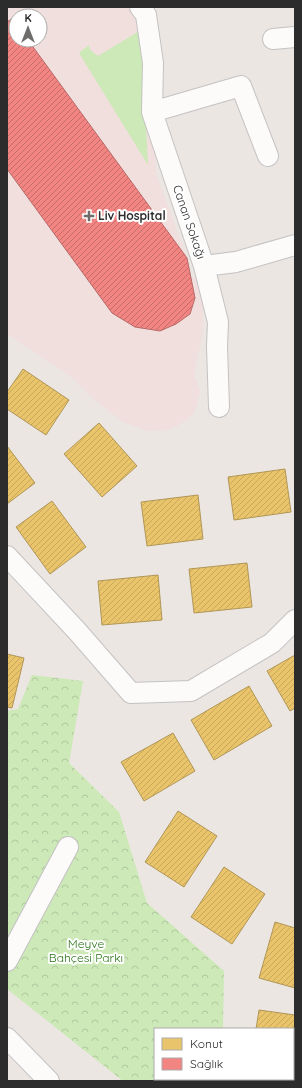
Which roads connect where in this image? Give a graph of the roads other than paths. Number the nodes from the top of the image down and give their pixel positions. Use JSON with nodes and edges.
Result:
{"nodes":[{"id":1,"x":140,"y":7,"type":"edge"},
{"id":2,"x":295,"y":37,"type":"edge"},
{"id":3,"x":273,"y":39,"type":"dead end"},
{"id":4,"x":152,"y":112,"type":"junction"},
{"id":5,"x":268,"y":156,"type":"dead end"},
{"id":6,"x":295,"y":245,"type":"edge"},
{"id":7,"x":204,"y":266,"type":"junction"},
{"id":8,"x":220,"y":407,"type":"dead end"},
{"id":9,"x":7,"y":556,"type":"edge"},
{"id":10,"x":295,"y":620,"type":"edge"},
{"id":11,"x":68,"y":847,"type":"dead end"},
{"id":12,"x":7,"y":961,"type":"edge"},
{"id":13,"x":7,"y":1038,"type":"edge"},
{"id":14,"x":49,"y":1081,"type":"edge"}],
"edges":[{"from":1,"to":4,"type":"street","name":"Canan Sokağı"},
{"from":2,"to":3,"type":"street"},
{"from":4,"to":5,"type":"street"},
{"from":4,"to":7,"type":"street","name":"Canan Sokağı"},
{"from":6,"to":7,"type":"street","name":"Canan Sokağı"},
{"from":7,"to":8,"type":"street"},
{"from":9,"to":10,"type":"street"},
{"from":11,"to":12,"type":"street"},
{"from":13,"to":14,"type":"street"}]}
